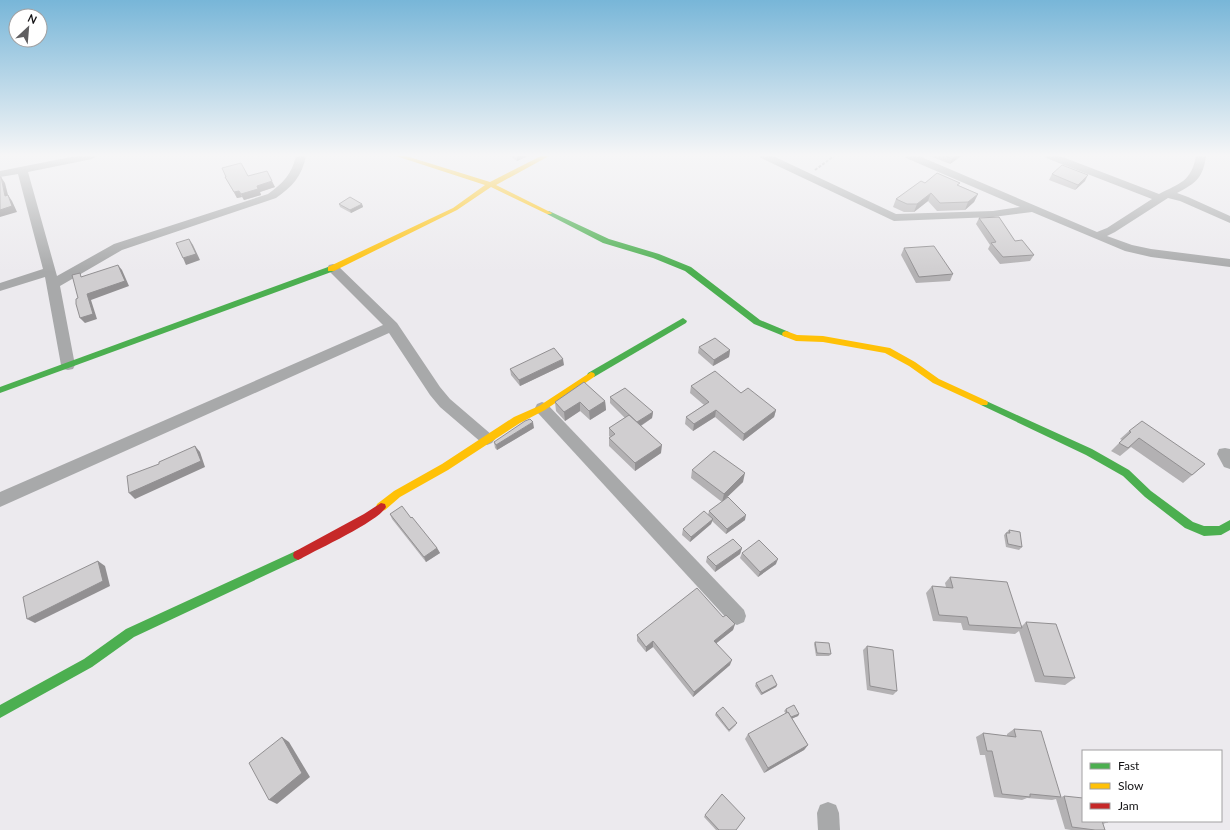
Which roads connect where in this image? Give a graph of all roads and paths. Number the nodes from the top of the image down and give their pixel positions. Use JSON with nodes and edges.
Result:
{"nodes":[{"id":1,"x":29,"y":195,"type":"edge"},
{"id":2,"x":274,"y":195,"type":"edge"},
{"id":3,"x":472,"y":195,"type":"edge"},
{"id":4,"x":511,"y":195,"type":"edge"},
{"id":5,"x":845,"y":195,"type":"edge"},
{"id":6,"x":1002,"y":195,"type":"edge"},
{"id":7,"x":1160,"y":195,"type":"edge"},
{"id":8,"x":1164,"y":196,"type":"junction"},
{"id":9,"x":1036,"y":209,"type":"junction"},
{"id":10,"x":1230,"y":220,"type":"edge"},
{"id":11,"x":1097,"y":236,"type":"junction"},
{"id":12,"x":1230,"y":263,"type":"edge"},
{"id":13,"x":334,"y":268,"type":"junction"},
{"id":14,"x":49,"y":271,"type":"junction"},
{"id":15,"x":53,"y":284,"type":"junction"},
{"id":16,"x":0,"y":287,"type":"edge"},
{"id":17,"x":683,"y":321,"type":"dead end"},
{"id":18,"x":392,"y":326,"type":"junction"},
{"id":19,"x":68,"y":365,"type":"junction"},
{"id":20,"x":0,"y":390,"type":"edge"},
{"id":21,"x":542,"y":408,"type":"junction"},
{"id":22,"x":487,"y":439,"type":"junction"},
{"id":23,"x":0,"y":500,"type":"edge"},
{"id":24,"x":1230,"y":524,"type":"edge"},
{"id":25,"x":737,"y":616,"type":"dead end"},
{"id":26,"x":0,"y":712,"type":"edge"}],
"edges":[{"from":1,"to":14,"type":"street"},
{"from":2,"to":15,"type":"street"},
{"from":3,"to":13,"type":"street"},
{"from":4,"to":24,"type":"street"},
{"from":5,"to":9,"type":"street"},
{"from":6,"to":9,"type":"street"},
{"from":7,"to":8,"type":"street"},
{"from":8,"to":10,"type":"street"},
{"from":8,"to":11,"type":"street"},
{"from":9,"to":11,"type":"street"},
{"from":11,"to":12,"type":"street"},
{"from":13,"to":18,"type":"street"},
{"from":13,"to":19,"type":"street"},
{"from":14,"to":15,"type":"street"},
{"from":14,"to":16,"type":"street"},
{"from":15,"to":19,"type":"street"},
{"from":17,"to":21,"type":"street"},
{"from":18,"to":22,"type":"street"},
{"from":18,"to":23,"type":"street"},
{"from":19,"to":20,"type":"street"},
{"from":21,"to":22,"type":"street"},
{"from":21,"to":25,"type":"street"},
{"from":22,"to":26,"type":"street"}]}
